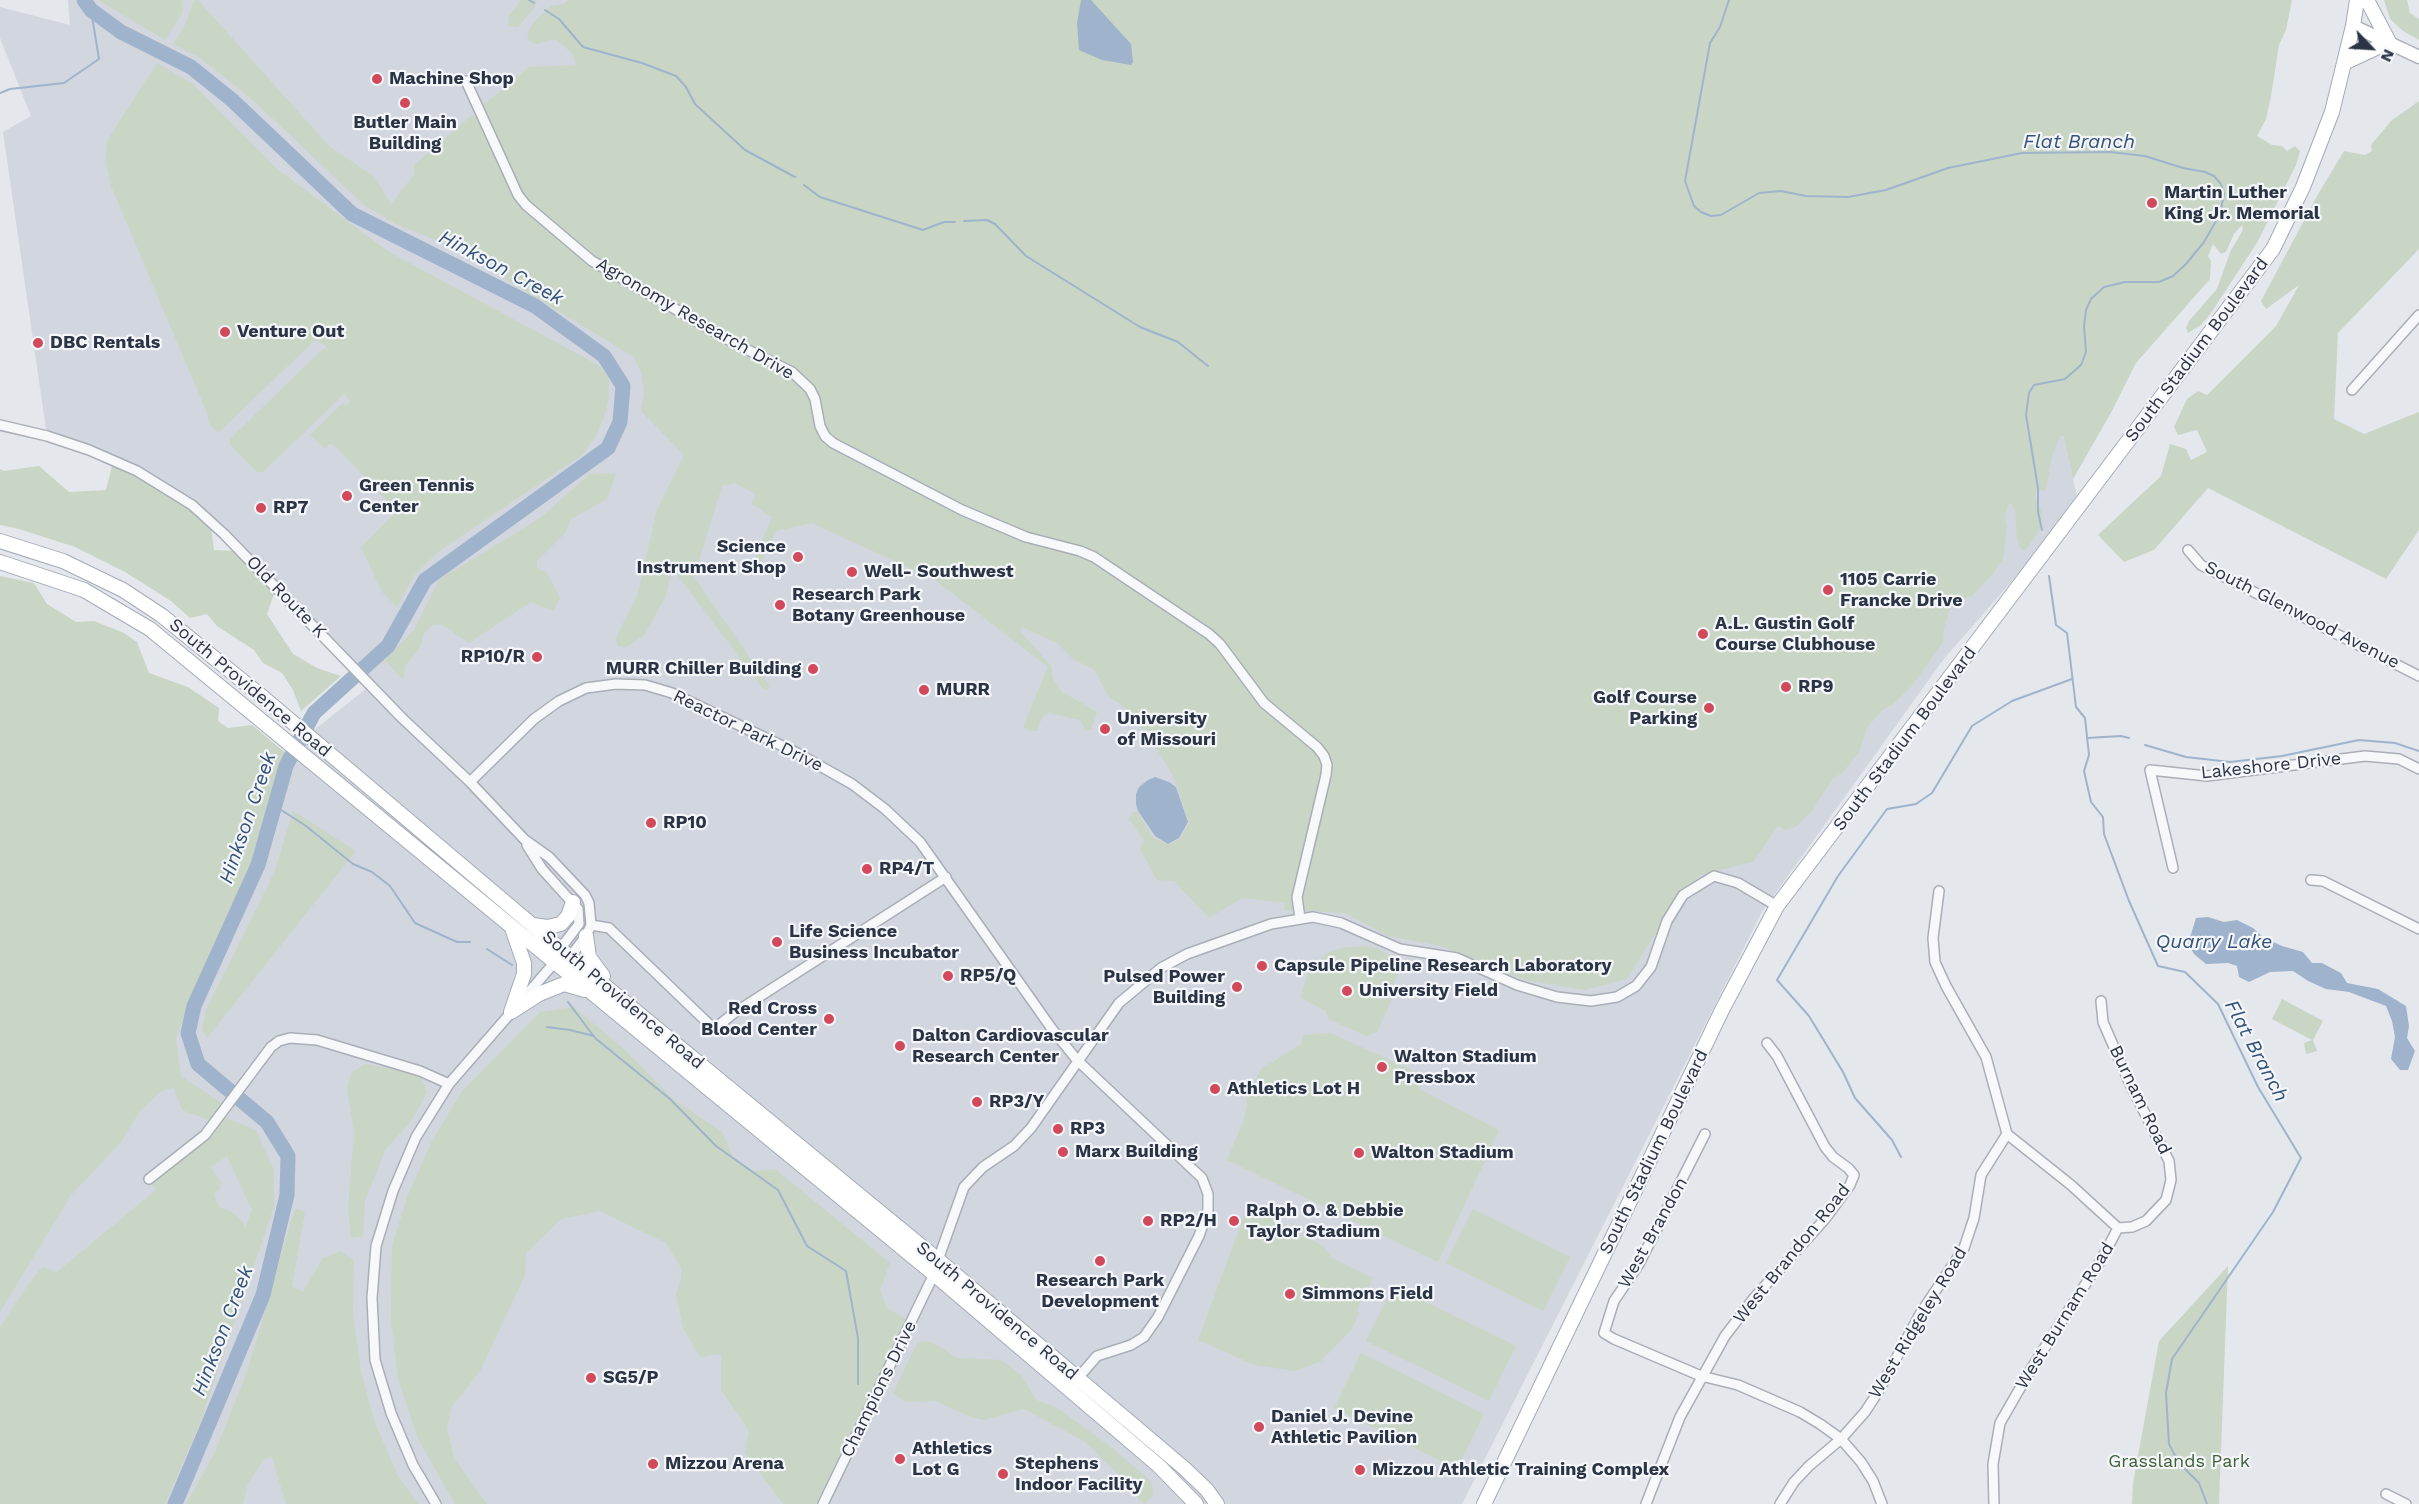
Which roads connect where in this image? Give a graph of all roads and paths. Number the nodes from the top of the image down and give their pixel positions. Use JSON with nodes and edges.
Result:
{"nodes":[{"id":1,"x":2357,"y":0,"type":"edge"},
{"id":2,"x":2367,"y":0,"type":"edge"},
{"id":3,"x":2353,"y":26,"type":"junction"},
{"id":4,"x":2388,"y":42,"type":"junction"},
{"id":5,"x":2419,"y":57,"type":"edge"},
{"id":6,"x":2344,"y":63,"type":"junction"},
{"id":7,"x":466,"y":81,"type":"dead end"},
{"id":8,"x":2419,"y":315,"type":"edge"},
{"id":9,"x":2352,"y":390,"type":"dead end"},
{"id":10,"x":0,"y":425,"type":"edge"},
{"id":11,"x":0,"y":541,"type":"edge"},
{"id":12,"x":2188,"y":550,"type":"dead end"},
{"id":13,"x":0,"y":562,"type":"edge"},
{"id":14,"x":2419,"y":676,"type":"edge"},
{"id":15,"x":2419,"y":769,"type":"edge"},
{"id":16,"x":470,"y":782,"type":"junction"},
{"id":17,"x":525,"y":840,"type":"junction"},
{"id":18,"x":2173,"y":868,"type":"dead end"},
{"id":19,"x":946,"y":878,"type":"junction"},
{"id":20,"x":2311,"y":880,"type":"dead end"},
{"id":21,"x":1939,"y":891,"type":"dead end"},
{"id":22,"x":573,"y":902,"type":"junction"},
{"id":23,"x":1777,"y":906,"type":"junction"},
{"id":24,"x":1300,"y":918,"type":"junction"},
{"id":25,"x":532,"y":924,"type":"junction"},
{"id":26,"x":512,"y":926,"type":"junction"},
{"id":27,"x":2419,"y":929,"type":"edge"},
{"id":28,"x":588,"y":930,"type":"junction"},
{"id":29,"x":562,"y":956,"type":"junction"},
{"id":30,"x":609,"y":989,"type":"junction"},
{"id":31,"x":593,"y":993,"type":"junction"},
{"id":32,"x":2101,"y":1001,"type":"dead end"},
{"id":33,"x":512,"y":1012,"type":"junction"},
{"id":34,"x":1767,"y":1043,"type":"dead end"},
{"id":35,"x":1077,"y":1060,"type":"junction"},
{"id":36,"x":449,"y":1084,"type":"junction"},
{"id":37,"x":1705,"y":1134,"type":"dead end"},
{"id":38,"x":2007,"y":1134,"type":"junction"},
{"id":39,"x":149,"y":1179,"type":"dead end"},
{"id":40,"x":2166,"y":1200,"type":"joint"},
{"id":41,"x":2118,"y":1228,"type":"junction"},
{"id":42,"x":938,"y":1260,"type":"junction"},
{"id":43,"x":934,"y":1274,"type":"junction"},
{"id":44,"x":1701,"y":1376,"type":"junction"},
{"id":45,"x":1077,"y":1379,"type":"junction"},
{"id":46,"x":1841,"y":1439,"type":"junction"},
{"id":47,"x":2386,"y":1494,"type":"dead end"},
{"id":48,"x":436,"y":1504,"type":"edge"},
{"id":49,"x":823,"y":1504,"type":"edge"},
{"id":50,"x":1196,"y":1504,"type":"edge"},
{"id":51,"x":1217,"y":1504,"type":"edge"},
{"id":52,"x":1484,"y":1504,"type":"edge"},
{"id":53,"x":1646,"y":1504,"type":"edge"},
{"id":54,"x":1780,"y":1504,"type":"edge"},
{"id":55,"x":1882,"y":1504,"type":"edge"},
{"id":56,"x":1994,"y":1504,"type":"edge"},
{"id":57,"x":2406,"y":1504,"type":"edge"}],
"edges":[{"from":1,"to":3,"type":"main road","name":"South Stadium Boulevard"},
{"from":2,"to":4,"type":"main road"},
{"from":3,"to":4,"type":"main road"},
{"from":3,"to":6,"type":"main road","name":"South Stadium Boulevard"},
{"from":4,"to":5,"type":"main road"},
{"from":4,"to":6,"type":"main road"},
{"from":6,"to":23,"type":"main road","name":"South Stadium Boulevard"},
{"from":7,"to":24,"type":"street","name":"Agronomy Research Drive"},
{"from":8,"to":9,"type":"street"},
{"from":10,"to":16,"type":"street","name":"Old Route K"},
{"from":11,"to":25,"type":"main road","name":"South Providence Road"},
{"from":12,"to":14,"type":"street","name":"South Glenwood Avenue"},
{"from":13,"to":26,"type":"main road","name":"South Providence Road"},
{"from":15,"to":18,"type":"street","name":"Lakeshore Drive"},
{"from":16,"to":17,"type":"street","name":"Old Route K"},
{"from":16,"to":19,"type":"street","name":"Reactor Park Drive"},
{"from":17,"to":22,"type":"street","name":"Old Route K"},
{"from":17,"to":28,"type":"street","name":"Old Route K"},
{"from":19,"to":28,"type":"street","name":"South Providence Road"},
{"from":19,"to":35,"type":"street","name":"Reactor Park Drive"},
{"from":20,"to":27,"type":"street"},
{"from":21,"to":38,"type":"street"},
{"from":22,"to":25,"type":"main road"},
{"from":22,"to":29,"type":"street"},
{"from":23,"to":24,"type":"street"},
{"from":23,"to":52,"type":"main road","name":"South Stadium Boulevard"},
{"from":24,"to":35,"type":"street"},
{"from":25,"to":29,"type":"main road","name":"South Providence Road"},
{"from":26,"to":29,"type":"main road","name":"South Providence Road"},
{"from":26,"to":33,"type":"main road"},
{"from":28,"to":29,"type":"street"},
{"from":28,"to":30,"type":"main road"},
{"from":29,"to":30,"type":"main road","name":"South Providence Road"},
{"from":29,"to":31,"type":"main road","name":"South Providence Road"},
{"from":29,"to":33,"type":"street"},
{"from":30,"to":42,"type":"main road","name":"South Providence Road"},
{"from":31,"to":33,"type":"main road"},
{"from":31,"to":43,"type":"main road","name":"South Providence Road"},
{"from":32,"to":40,"type":"street","name":"Burnam Road"},
{"from":33,"to":36,"type":"street"},
{"from":34,"to":44,"type":"street","name":"West Brandon Road"},
{"from":35,"to":42,"type":"street"},
{"from":35,"to":45,"type":"street","name":"Reactor Park Drive"},
{"from":36,"to":39,"type":"street"},
{"from":36,"to":48,"type":"street"},
{"from":37,"to":44,"type":"street","name":"West Brandon"},
{"from":38,"to":41,"type":"street"},
{"from":38,"to":46,"type":"street","name":"West Ridgeley Road"},
{"from":40,"to":41,"type":"street","name":"West Burnam Road"},
{"from":41,"to":56,"type":"street","name":"West Burnam Road"},
{"from":42,"to":45,"type":"main road","name":"South Providence Road"},
{"from":43,"to":49,"type":"street","name":"Champions Drive"},
{"from":43,"to":50,"type":"main road","name":"South Providence Road"},
{"from":44,"to":46,"type":"street"},
{"from":44,"to":53,"type":"street"},
{"from":45,"to":51,"type":"main road","name":"South Providence Road"},
{"from":46,"to":54,"type":"street","name":"West Ridgeley Road"},
{"from":46,"to":55,"type":"street"},
{"from":47,"to":57,"type":"street"}]}
